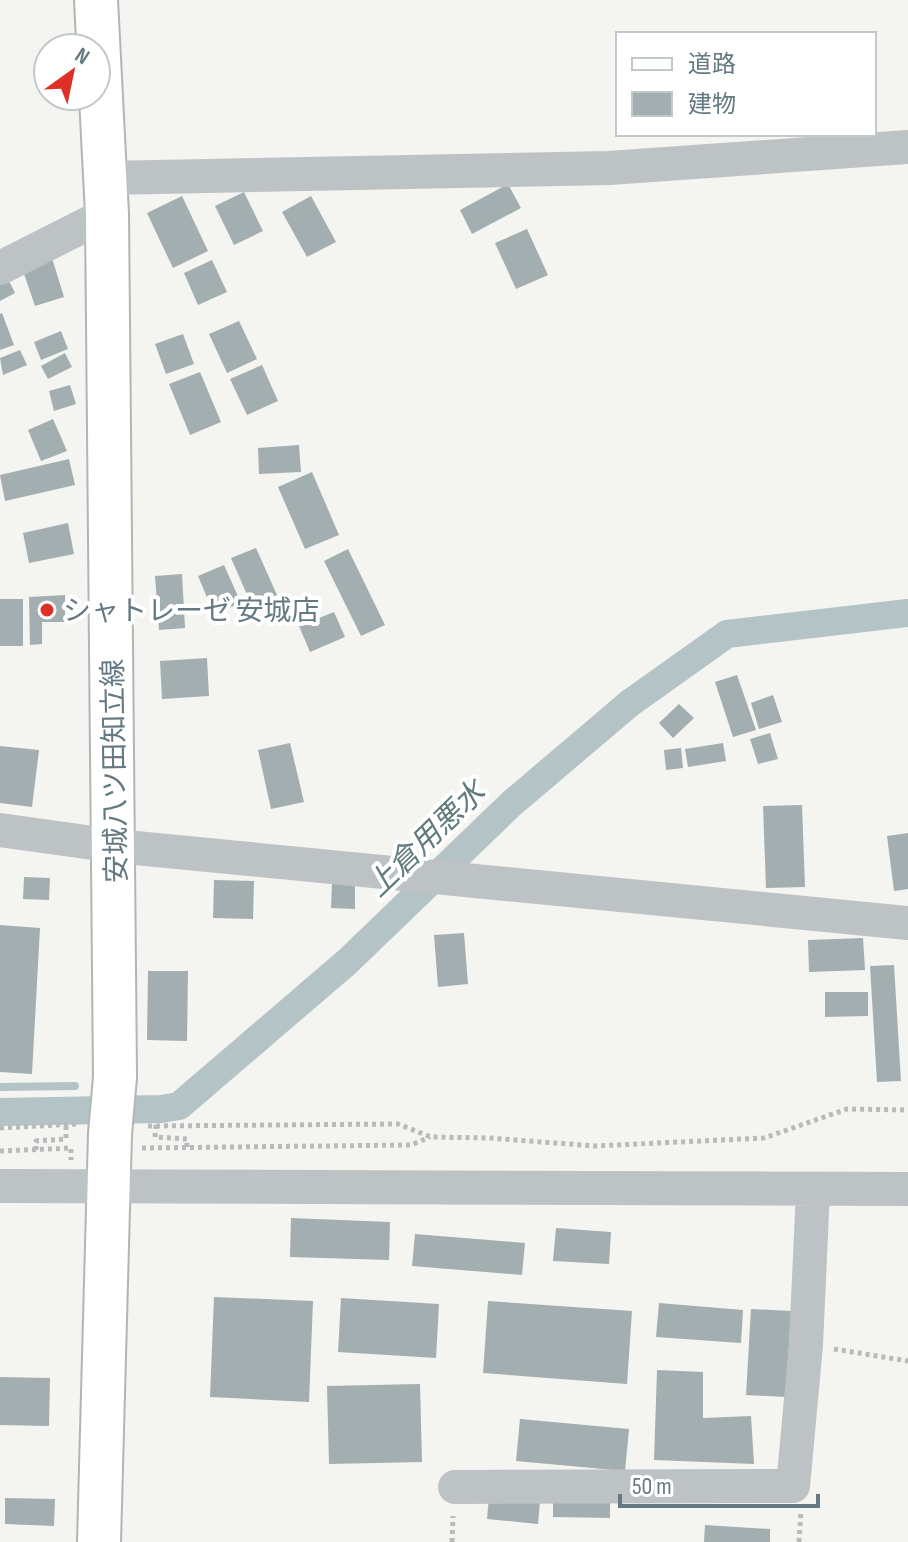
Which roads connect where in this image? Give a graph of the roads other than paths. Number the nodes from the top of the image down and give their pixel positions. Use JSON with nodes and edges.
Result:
{"nodes":[{"id":1,"x":96,"y":0,"type":"edge"},
{"id":2,"x":908,"y":147,"type":"edge"},
{"id":3,"x":107,"y":196,"type":"junction"},
{"id":4,"x":0,"y":268,"type":"edge"},
{"id":5,"x":0,"y":830,"type":"edge"},
{"id":6,"x":115,"y":846,"type":"junction"},
{"id":7,"x":908,"y":923,"type":"edge"},
{"id":8,"x":0,"y":1186,"type":"edge"},
{"id":9,"x":109,"y":1186,"type":"junction"},
{"id":10,"x":908,"y":1189,"type":"edge"},
{"id":11,"x":813,"y":1190,"type":"junction"},
{"id":12,"x":455,"y":1487,"type":"dead end"},
{"id":13,"x":99,"y":1542,"type":"edge"}],
"edges":[{"from":1,"to":3,"type":"main road","name":"安城八ツ田知立線"},
{"from":2,"to":3,"type":"street"},
{"from":3,"to":4,"type":"street"},
{"from":3,"to":6,"type":"main road","name":"安城八ツ田知立線"},
{"from":5,"to":6,"type":"street"},
{"from":6,"to":7,"type":"street"},
{"from":6,"to":9,"type":"main road","name":"安城八ツ田知立線","bridge":true},
{"from":8,"to":9,"type":"street"},
{"from":9,"to":11,"type":"street"},
{"from":9,"to":13,"type":"main road","name":"安城八ツ田知立線"},
{"from":10,"to":11,"type":"street"},
{"from":11,"to":12,"type":"street"}]}
